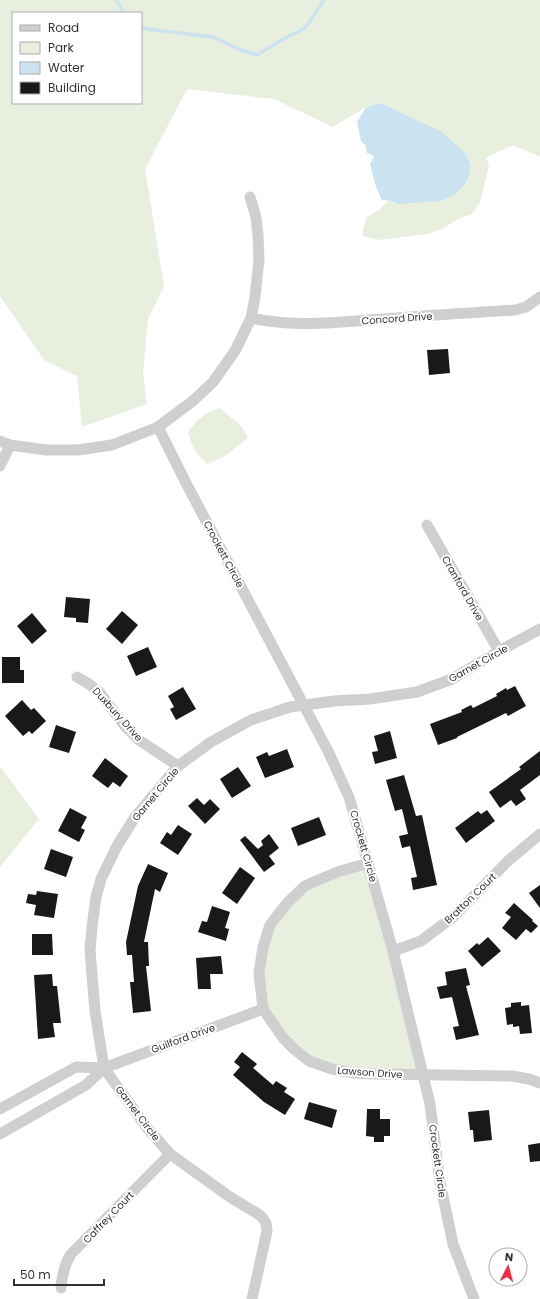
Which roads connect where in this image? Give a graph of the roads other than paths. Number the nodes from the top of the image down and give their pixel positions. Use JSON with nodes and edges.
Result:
{"nodes":[{"id":1,"x":250,"y":197,"type":"dead end"},
{"id":2,"x":540,"y":297,"type":"edge"},
{"id":3,"x":250,"y":318,"type":"junction"},
{"id":4,"x":158,"y":427,"type":"junction"},
{"id":5,"x":5,"y":443,"type":"edge"},
{"id":6,"x":0,"y":466,"type":"edge"},
{"id":7,"x":427,"y":525,"type":"dead end"},
{"id":8,"x":540,"y":629,"type":"edge"},
{"id":9,"x":499,"y":651,"type":"junction"},
{"id":10,"x":77,"y":676,"type":"dead end"},
{"id":11,"x":303,"y":705,"type":"junction"},
{"id":12,"x":178,"y":766,"type":"junction"},
{"id":13,"x":540,"y":834,"type":"edge"},
{"id":14,"x":369,"y":863,"type":"junction"},
{"id":15,"x":393,"y":951,"type":"junction"},
{"id":16,"x":263,"y":1009,"type":"junction"},
{"id":17,"x":104,"y":1068,"type":"junction"},
{"id":18,"x":422,"y":1074,"type":"junction"},
{"id":19,"x":540,"y":1083,"type":"edge"},
{"id":20,"x":0,"y":1109,"type":"edge"},
{"id":21,"x":0,"y":1134,"type":"edge"},
{"id":22,"x":170,"y":1154,"type":"junction"},
{"id":23,"x":60,"y":1288,"type":"dead end"},
{"id":24,"x":252,"y":1299,"type":"edge"},
{"id":25,"x":474,"y":1299,"type":"edge"}],
"edges":[{"from":1,"to":3,"type":"street"},
{"from":2,"to":3,"type":"street","name":"Concord Drive"},
{"from":3,"to":4,"type":"street"},
{"from":4,"to":5,"type":"street"},
{"from":4,"to":11,"type":"street","name":"Crockett Circle"},
{"from":5,"to":6,"type":"street"},
{"from":7,"to":9,"type":"street","name":"Cranford Drive"},
{"from":8,"to":9,"type":"street","name":"Garnet Circle"},
{"from":9,"to":11,"type":"street","name":"Garnet Circle"},
{"from":10,"to":12,"type":"street","name":"Duxbury Drive"},
{"from":11,"to":12,"type":"street","name":"Garnet Circle"},
{"from":11,"to":14,"type":"street","name":"Crockett Circle"},
{"from":12,"to":17,"type":"street","name":"Garnet Circle"},
{"from":13,"to":15,"type":"street","name":"Bratton Court"},
{"from":14,"to":15,"type":"street","name":"Crockett Circle"},
{"from":14,"to":16,"type":"street","name":"Lawson Drive"},
{"from":15,"to":18,"type":"street","name":"Crockett Circle"},
{"from":16,"to":17,"type":"street","name":"Guilford Drive"},
{"from":16,"to":18,"type":"street","name":"Lawson Drive"},
{"from":17,"to":20,"type":"street","name":"Guilford Drive"},
{"from":17,"to":21,"type":"street","name":"Guilford Drive"},
{"from":17,"to":22,"type":"street","name":"Garnet Circle"},
{"from":18,"to":19,"type":"street","name":"Lawson Drive"},
{"from":18,"to":25,"type":"street","name":"Crockett Circle"},
{"from":22,"to":23,"type":"street","name":"Caffrey Court"},
{"from":22,"to":24,"type":"street","name":"Garnet Circle"}]}
